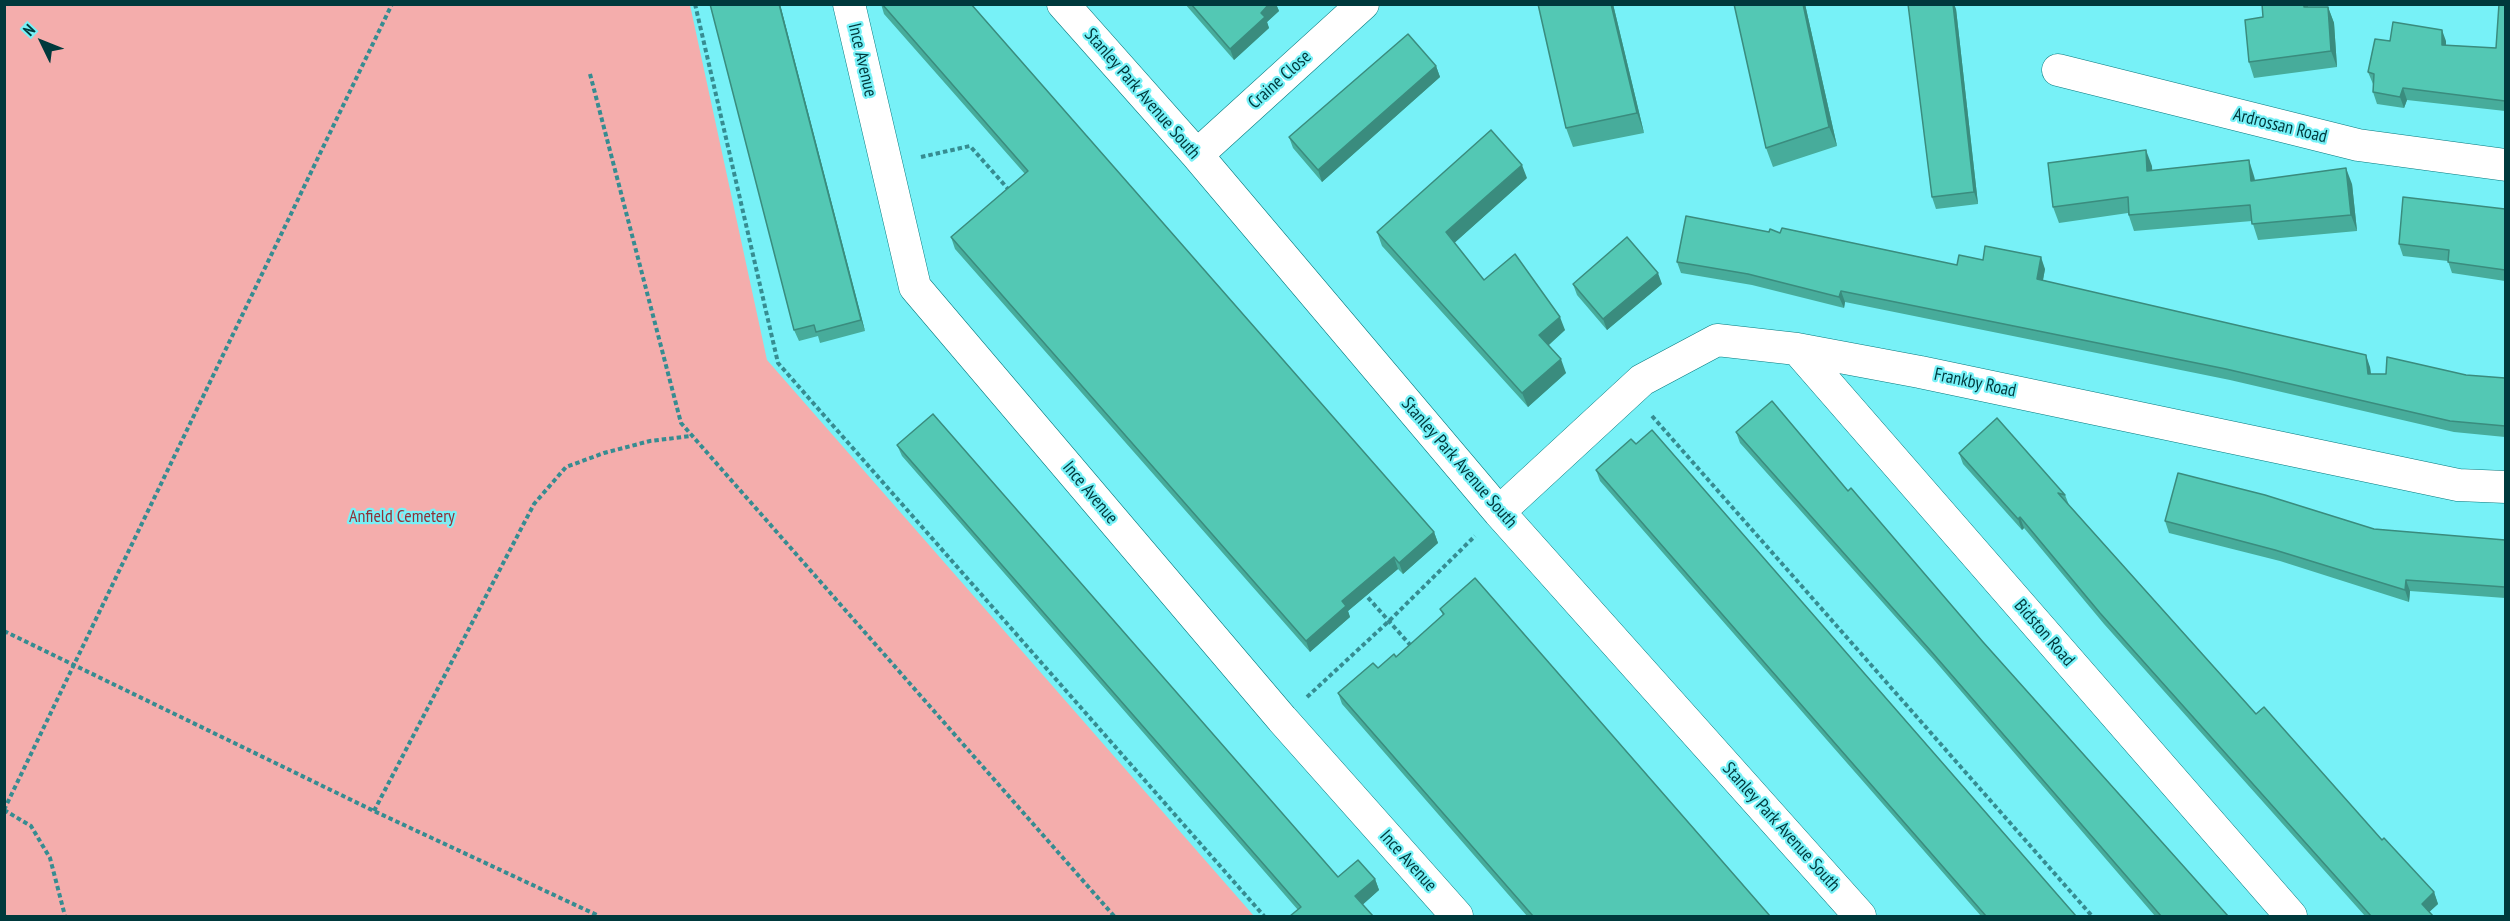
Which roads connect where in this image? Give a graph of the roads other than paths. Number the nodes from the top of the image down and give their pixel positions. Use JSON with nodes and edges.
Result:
{"nodes":[{"id":1,"x":849,"y":4,"type":"edge"},
{"id":2,"x":1063,"y":4,"type":"edge"},
{"id":3,"x":1363,"y":4,"type":"edge"},
{"id":4,"x":2058,"y":70,"type":"dead end"},
{"id":5,"x":1197,"y":155,"type":"junction"},
{"id":6,"x":2505,"y":165,"type":"edge"},
{"id":7,"x":1797,"y":349,"type":"junction"},
{"id":8,"x":2505,"y":487,"type":"edge"},
{"id":9,"x":1499,"y":512,"type":"junction"},
{"id":10,"x":1458,"y":916,"type":"edge"},
{"id":11,"x":1860,"y":916,"type":"edge"},
{"id":12,"x":2291,"y":916,"type":"edge"}],
"edges":[{"from":1,"to":10,"type":"street","name":"Ince Avenue"},
{"from":2,"to":5,"type":"street","name":"Stanley Park Avenue South"},
{"from":3,"to":5,"type":"street","name":"Craine Close"},
{"from":4,"to":6,"type":"street","name":"Ardrossan Road"},
{"from":5,"to":9,"type":"street","name":"Stanley Park Avenue South"},
{"from":7,"to":8,"type":"street","name":"Frankby Road"},
{"from":7,"to":9,"type":"street","name":"Frankby Road"},
{"from":7,"to":12,"type":"street","name":"Bidston Road"},
{"from":9,"to":11,"type":"street","name":"Stanley Park Avenue South"}]}
